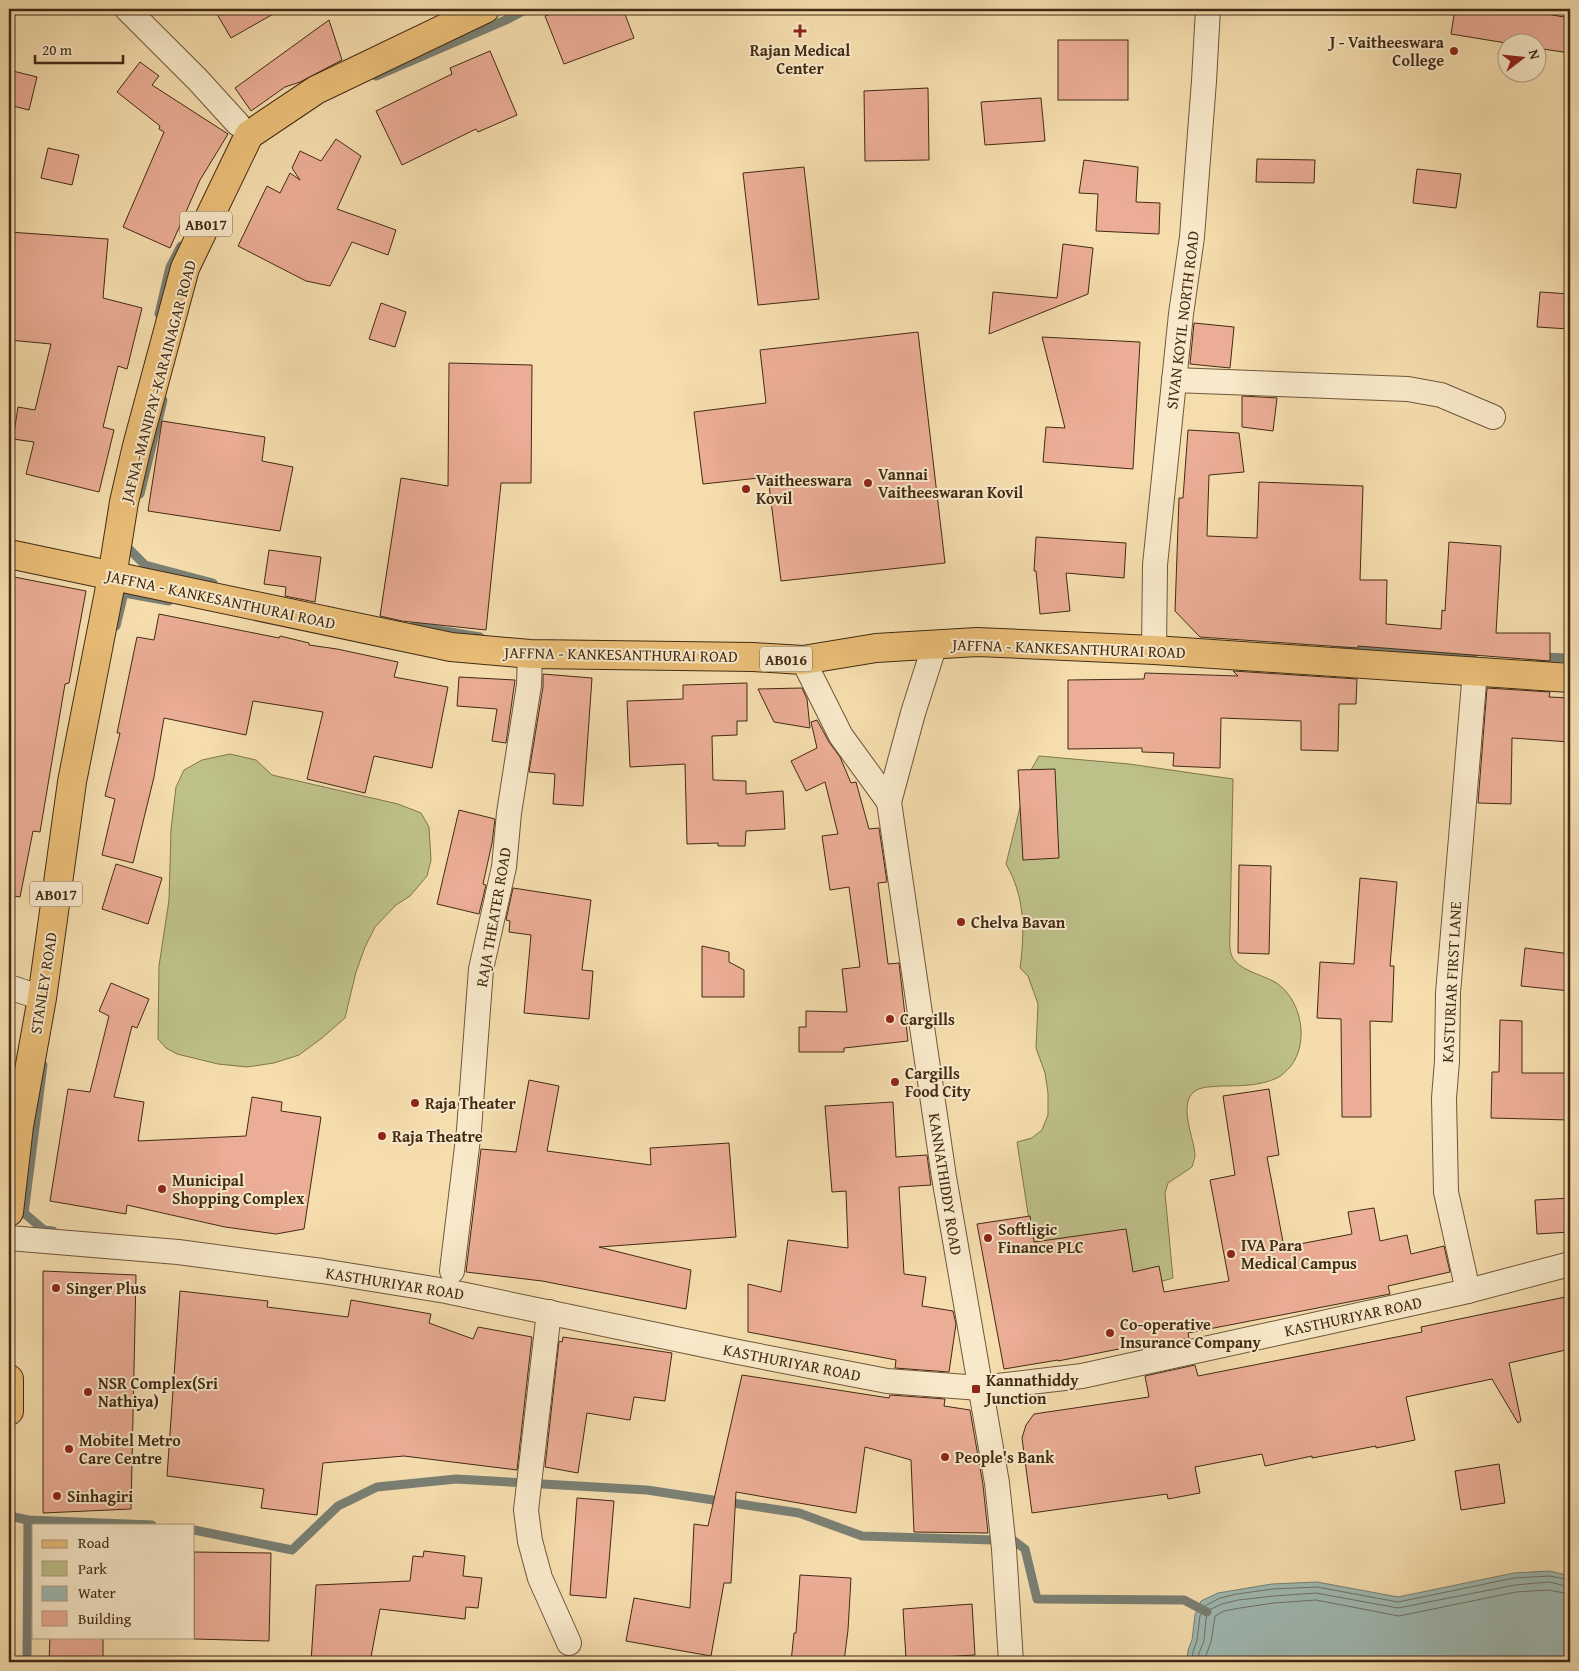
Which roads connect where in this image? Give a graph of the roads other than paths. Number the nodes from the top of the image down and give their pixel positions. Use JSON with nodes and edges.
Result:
{"nodes":[{"id":1,"x":127,"y":9,"type":"edge"},
{"id":2,"x":485,"y":9,"type":"edge"},
{"id":3,"x":1208,"y":9,"type":"edge"},
{"id":4,"x":238,"y":124,"type":"dead end"},
{"id":5,"x":1174,"y":380,"type":"junction"},
{"id":6,"x":1493,"y":418,"type":"dead end"},
{"id":7,"x":9,"y":554,"type":"edge"},
{"id":8,"x":112,"y":577,"type":"junction"},
{"id":9,"x":1154,"y":640,"type":"junction"},
{"id":10,"x":935,"y":644,"type":"junction"},
{"id":11,"x":530,"y":654,"type":"junction"},
{"id":12,"x":803,"y":660,"type":"junction"},
{"id":13,"x":1475,"y":671,"type":"junction"},
{"id":14,"x":1570,"y":678,"type":"edge"},
{"id":15,"x":890,"y":802,"type":"junction"},
{"id":16,"x":9,"y":987,"type":"edge"},
{"id":17,"x":42,"y":998,"type":"junction"},
{"id":18,"x":9,"y":1212,"type":"edge"},
{"id":19,"x":9,"y":1238,"type":"edge"},
{"id":20,"x":1570,"y":1264,"type":"edge"},
{"id":21,"x":452,"y":1270,"type":"dead end"},
{"id":22,"x":1468,"y":1291,"type":"junction"},
{"id":23,"x":549,"y":1312,"type":"junction"},
{"id":24,"x":9,"y":1379,"type":"edge"},
{"id":25,"x":980,"y":1388,"type":"junction"},
{"id":26,"x":9,"y":1411,"type":"edge"},
{"id":27,"x":569,"y":1643,"type":"dead end"},
{"id":28,"x":1011,"y":1662,"type":"edge"}],
"edges":[{"from":1,"to":4,"type":"street"},
{"from":2,"to":8,"type":"main road","name":"JAFNA-MANIPAY-KARAINAGAR ROAD","number":"AB017"},
{"from":3,"to":5,"type":"street","name":"SIVAN KOYIL NORTH ROAD"},
{"from":5,"to":6,"type":"street"},
{"from":5,"to":9,"type":"street","name":"SIVAN KOYIL NORTH ROAD"},
{"from":7,"to":8,"type":"main road","name":"JAFFNA - KANKESANTHURAI ROAD","number":"AB016"},
{"from":8,"to":11,"type":"main road","name":"JAFFNA - KANKESANTHURAI ROAD","number":"AB016"},
{"from":8,"to":17,"type":"main road","name":"STANLEY ROAD","number":"AB017"},
{"from":9,"to":10,"type":"main road","name":"JAFFNA - KANKESANTHURAI ROAD","number":"AB016"},
{"from":9,"to":13,"type":"main road","name":"JAFFNA - KANKESANTHURAI ROAD","number":"AB016"},
{"from":10,"to":12,"type":"main road","name":"JAFFNA - KANKESANTHURAI ROAD","number":"AB016"},
{"from":10,"to":15,"type":"street"},
{"from":11,"to":12,"type":"main road","name":"JAFFNA - KANKESANTHURAI ROAD","number":"AB016"},
{"from":11,"to":21,"type":"street","name":"RAJA THEATER ROAD"},
{"from":12,"to":15,"type":"street"},
{"from":13,"to":14,"type":"main road","name":"JAFFNA - KANKESANTHURAI ROAD","number":"AB016"},
{"from":13,"to":22,"type":"street","name":"KASTURIAR FIRST LANE"},
{"from":15,"to":25,"type":"street","name":"KANNATHIDDY ROAD"},
{"from":16,"to":17,"type":"street"},
{"from":17,"to":18,"type":"main road","name":"STANLEY ROAD","number":"AB017"},
{"from":19,"to":23,"type":"street","name":"KASTHURIYAR ROAD"},
{"from":20,"to":22,"type":"street","name":"KASTHURIYAR ROAD"},
{"from":22,"to":25,"type":"street","name":"KASTHURIYAR ROAD"},
{"from":23,"to":25,"type":"street","name":"KASTHURIYAR ROAD"},
{"from":23,"to":27,"type":"street"},
{"from":24,"to":26,"type":"main road"},
{"from":25,"to":28,"type":"street","name":"KANNATHIDDY ROAD"}]}
